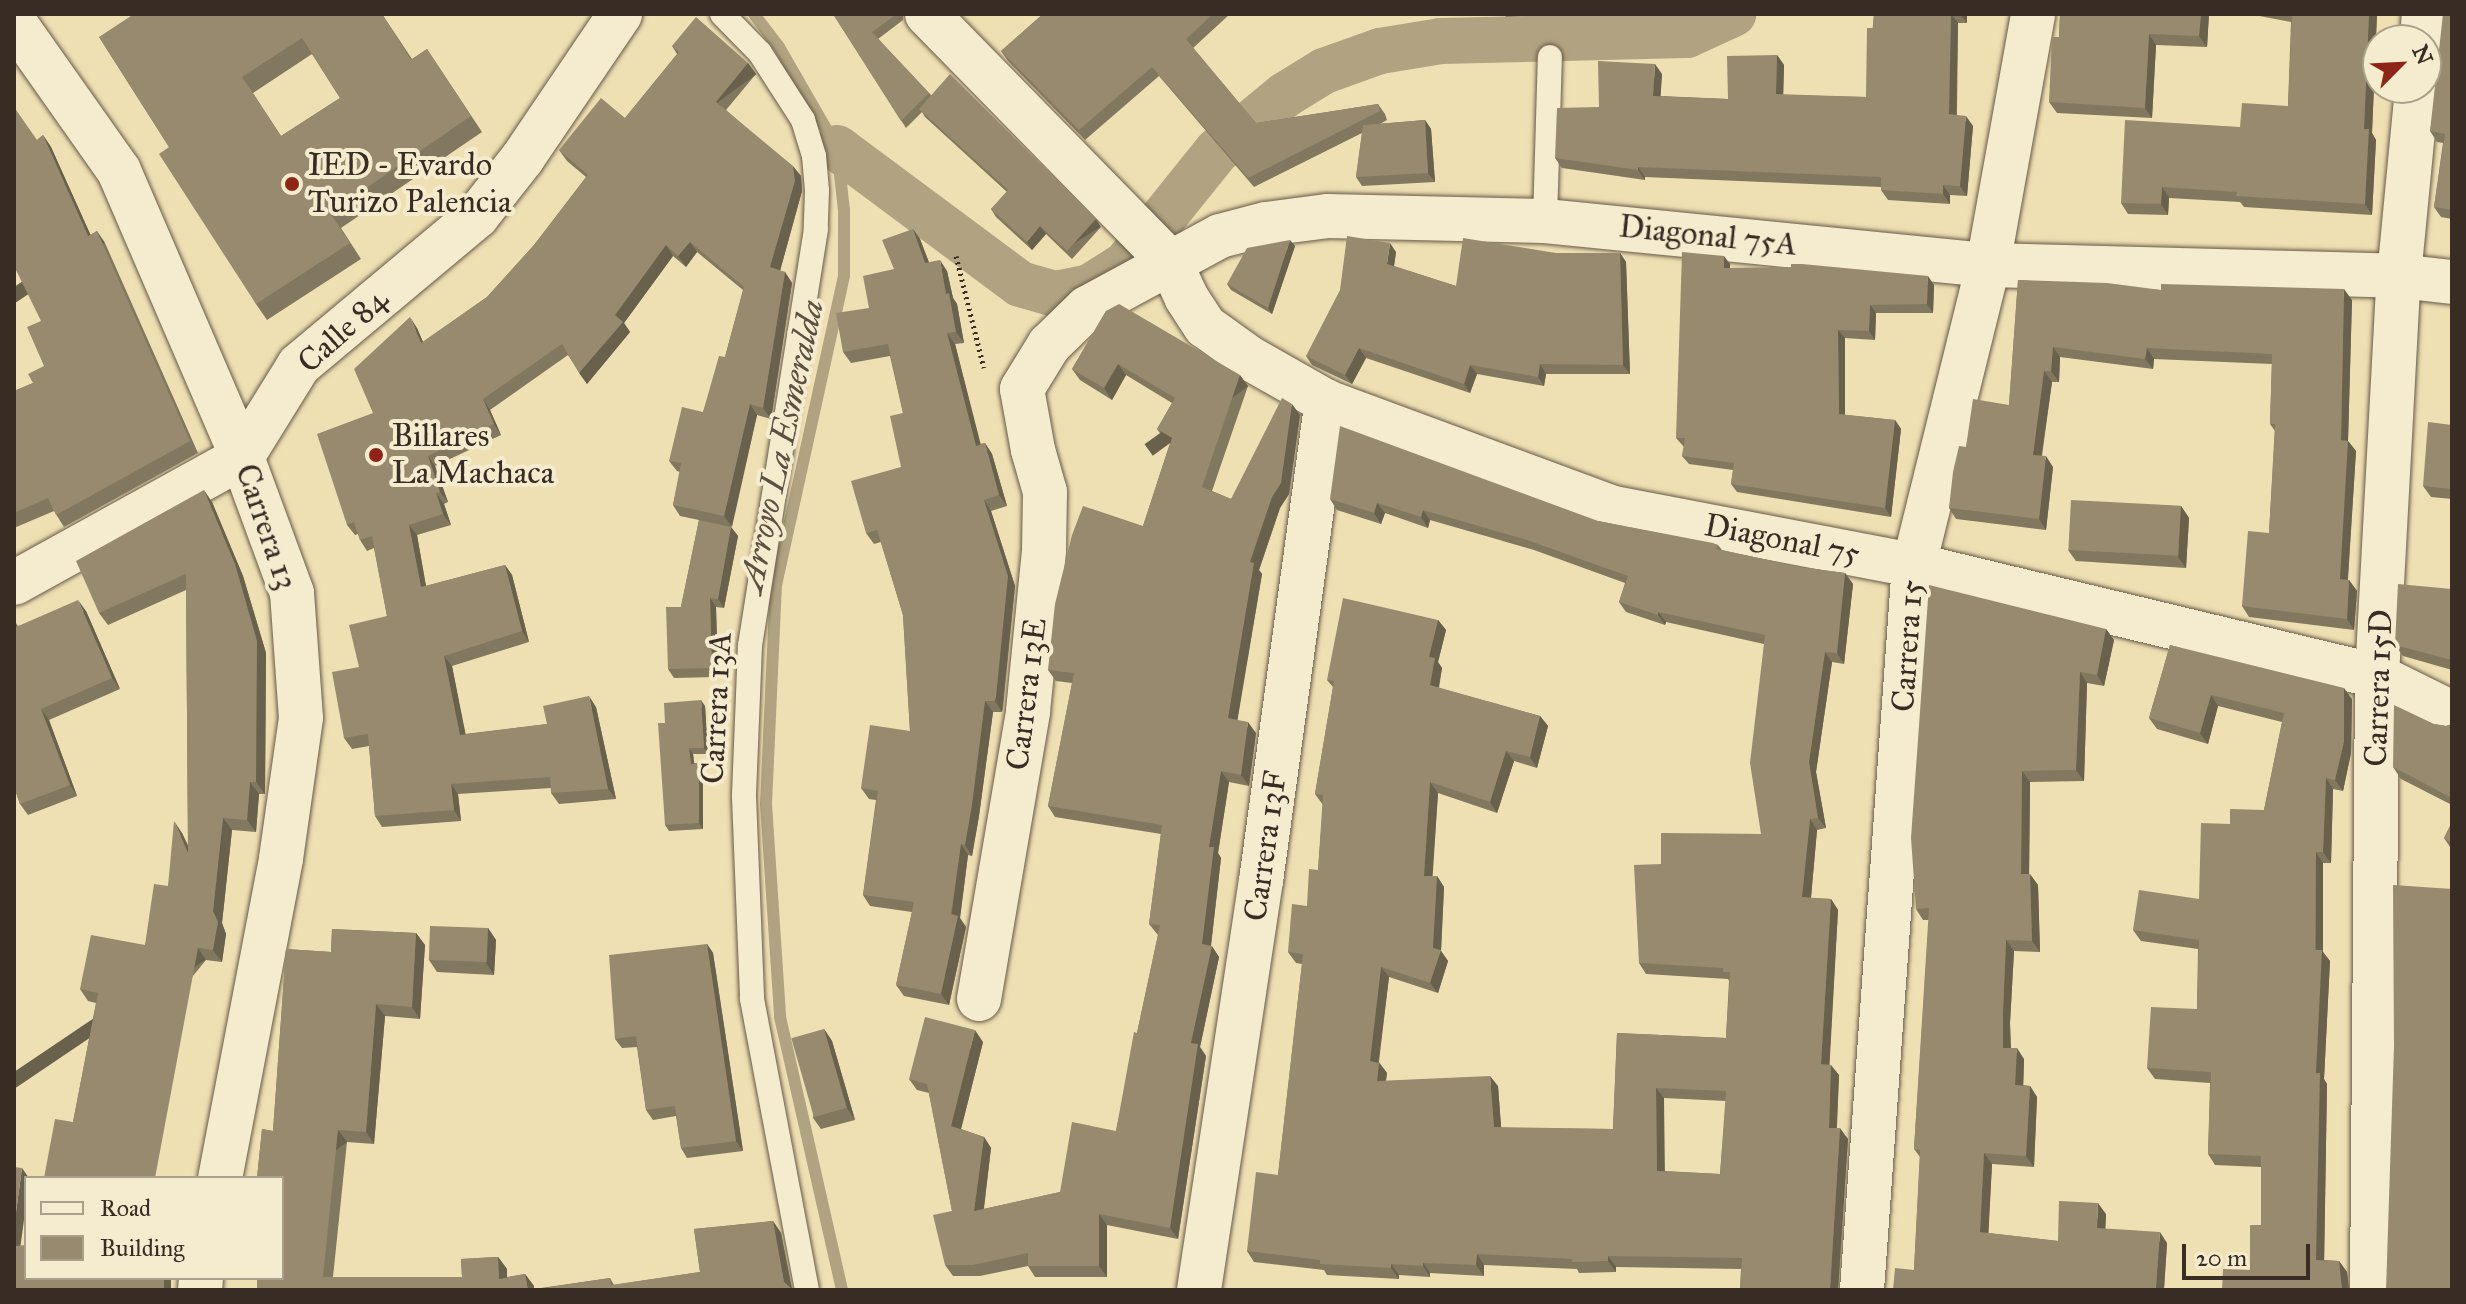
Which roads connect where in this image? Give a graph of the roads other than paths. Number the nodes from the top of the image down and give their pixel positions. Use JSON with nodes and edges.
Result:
{"nodes":[{"id":1,"x":620,"y":14,"type":"edge"},
{"id":2,"x":722,"y":14,"type":"edge"},
{"id":3,"x":2033,"y":14,"type":"edge"},
{"id":4,"x":944,"y":20,"type":"edge"},
{"id":5,"x":14,"y":22,"type":"edge"},
{"id":6,"x":1550,"y":57,"type":"dead end"},
{"id":7,"x":2415,"y":104,"type":"edge"},
{"id":8,"x":1545,"y":221,"type":"junction"},
{"id":9,"x":1154,"y":246,"type":"junction"},
{"id":10,"x":1988,"y":265,"type":"junction"},
{"id":11,"x":2399,"y":276,"type":"junction"},
{"id":12,"x":2452,"y":282,"type":"edge"},
{"id":13,"x":1022,"y":389,"type":"joint"},
{"id":14,"x":1327,"y":402,"type":"junction"},
{"id":15,"x":242,"y":457,"type":"junction"},
{"id":16,"x":1914,"y":565,"type":"junction"},
{"id":17,"x":14,"y":583,"type":"edge"},
{"id":18,"x":2377,"y":676,"type":"junction"},
{"id":19,"x":2452,"y":713,"type":"edge"},
{"id":20,"x":979,"y":999,"type":"dead end"},
{"id":21,"x":220,"y":1176,"type":"edge"},
{"id":22,"x":807,"y":1290,"type":"edge"},
{"id":23,"x":1199,"y":1290,"type":"edge"},
{"id":24,"x":1862,"y":1290,"type":"edge"},
{"id":25,"x":2372,"y":1290,"type":"edge"}],
"edges":[{"from":1,"to":15,"type":"street","name":"Calle 84"},
{"from":2,"to":22,"type":"lane","name":"Carrera 13A"},
{"from":3,"to":10,"type":"street","name":"Carrera 15"},
{"from":4,"to":9,"type":"street"},
{"from":5,"to":15,"type":"street","name":"Carrera 13"},
{"from":6,"to":8,"type":"lane"},
{"from":7,"to":11,"type":"street","name":"Carrera 15D"},
{"from":8,"to":9,"type":"street","name":"Diagonal 75A"},
{"from":8,"to":10,"type":"street","name":"Diagonal 75A"},
{"from":9,"to":13,"type":"street","name":"Diagonal 75A"},
{"from":9,"to":14,"type":"street","name":"Diagonal 75"},
{"from":10,"to":11,"type":"street","name":"Diagonal 75A"},
{"from":10,"to":16,"type":"street","name":"Carrera 15"},
{"from":11,"to":12,"type":"street","name":"Diagonal 75A"},
{"from":11,"to":18,"type":"street","name":"Carrera 15D"},
{"from":13,"to":20,"type":"street","name":"Carrera 13E"},
{"from":14,"to":16,"type":"street","name":"Diagonal 75"},
{"from":14,"to":23,"type":"street","name":"Carrera 13F"},
{"from":15,"to":17,"type":"street","name":"Calle 84"},
{"from":15,"to":21,"type":"street","name":"Carrera 13"},
{"from":16,"to":18,"type":"street","name":"Diagonal 75"},
{"from":16,"to":24,"type":"street","name":"Carrera 15"},
{"from":18,"to":19,"type":"street","name":"Diagonal 75"},
{"from":18,"to":25,"type":"street","name":"Carrera 15D"}]}
